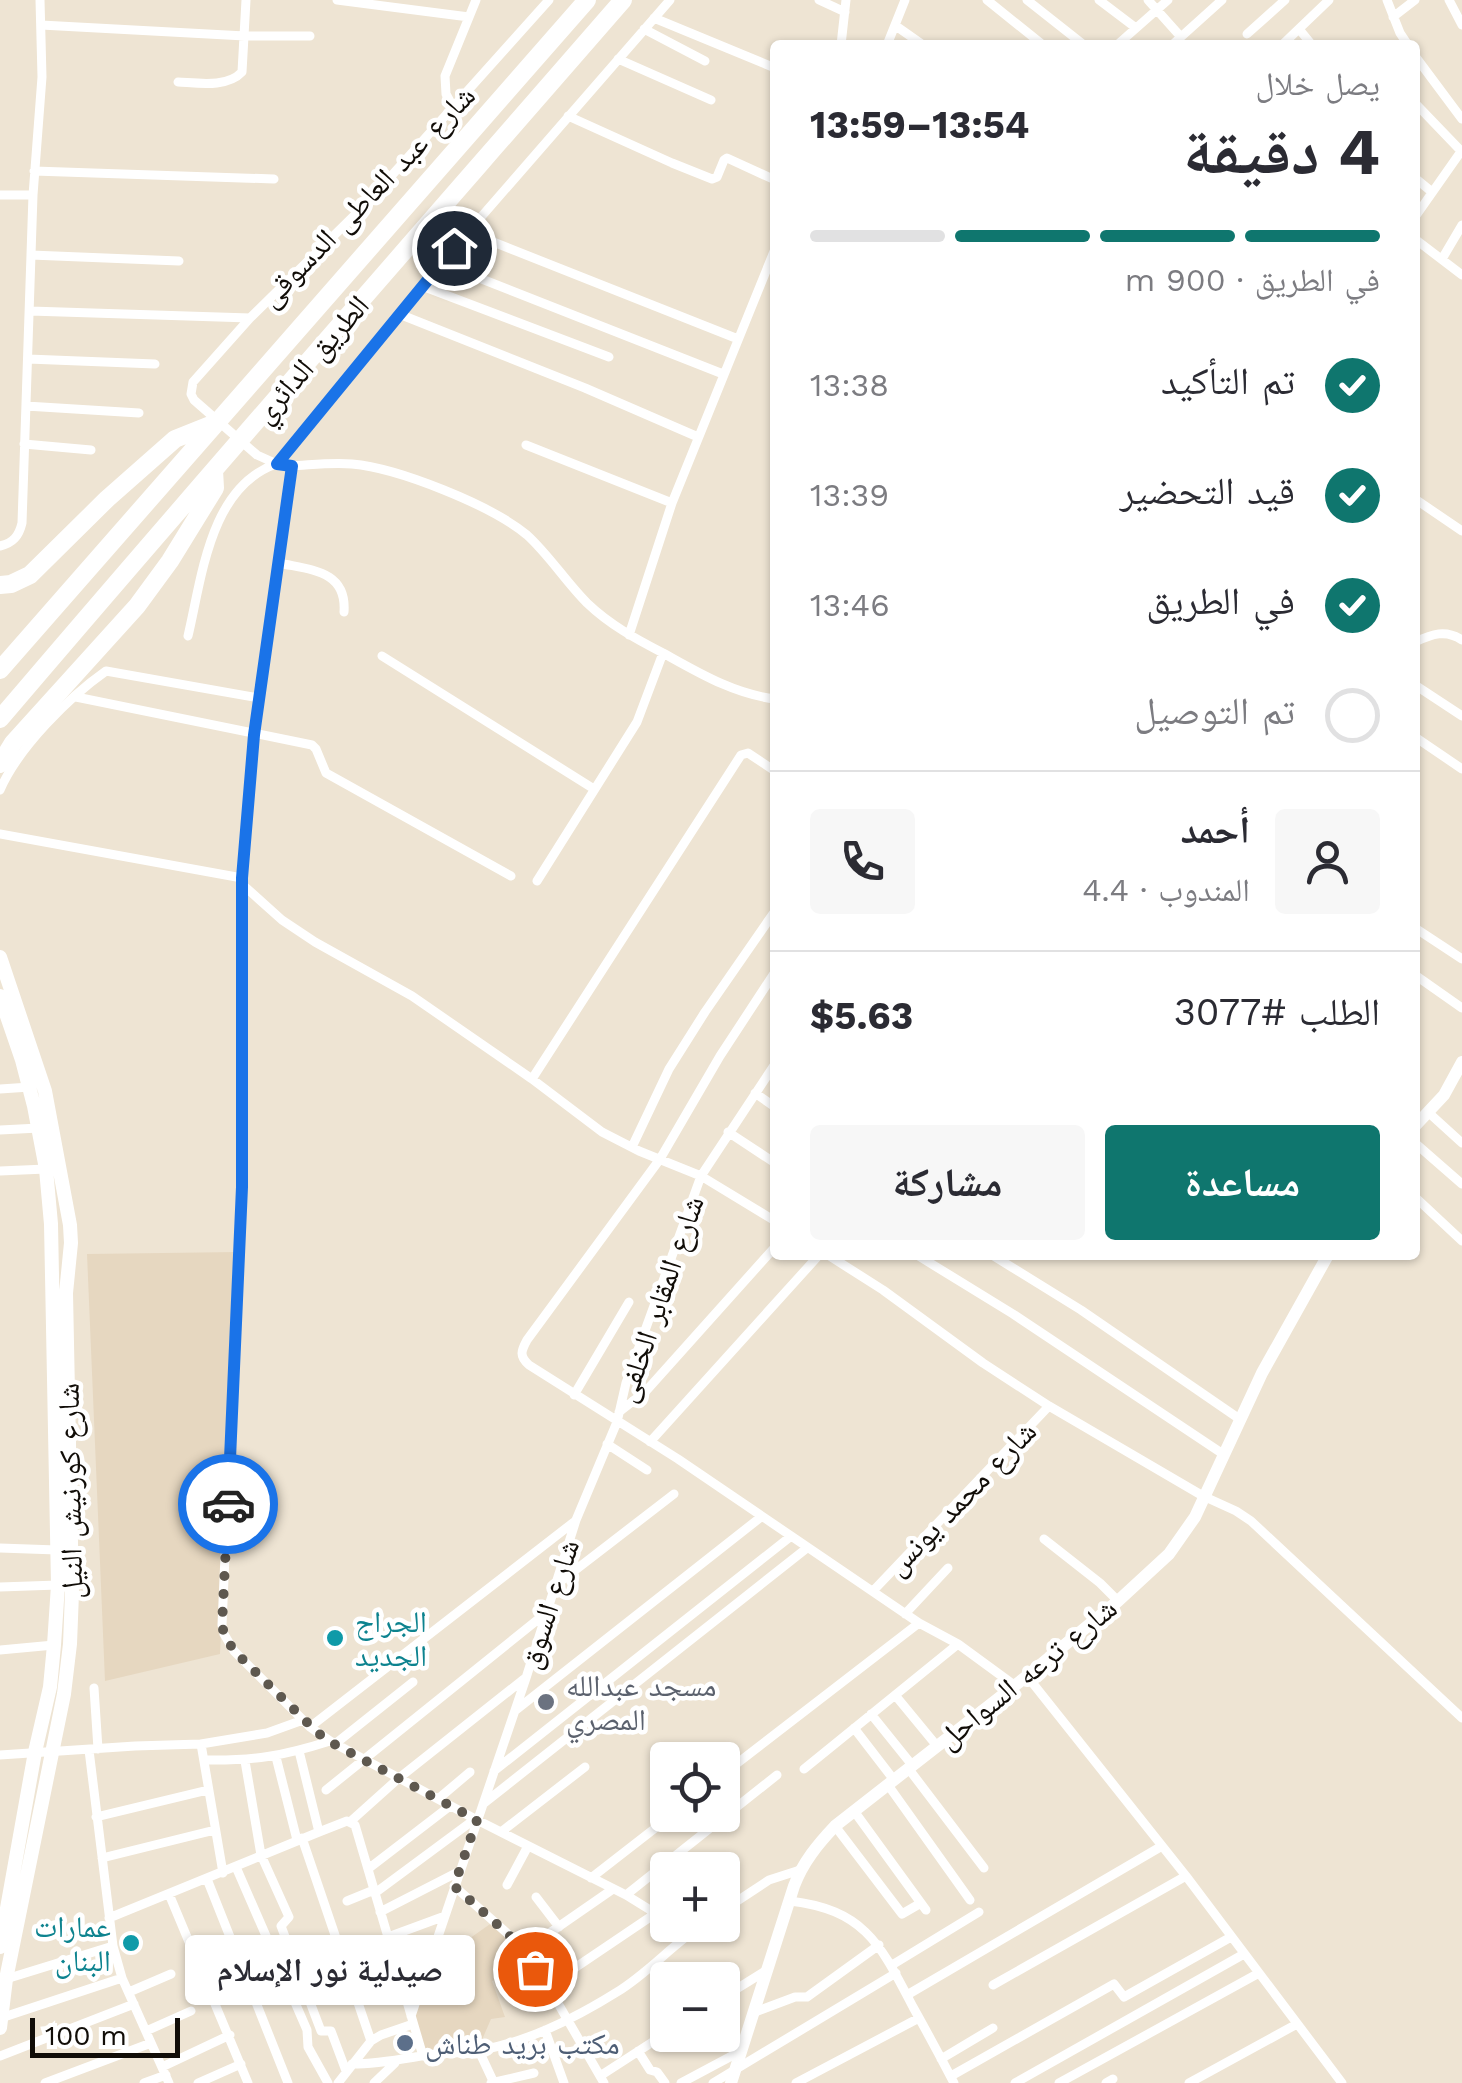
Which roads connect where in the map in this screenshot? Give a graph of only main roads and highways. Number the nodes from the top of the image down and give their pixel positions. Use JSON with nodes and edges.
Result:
{"nodes":[{"id":1,"x":588,"y":0,"type":"edge"},
{"id":2,"x":623,"y":0,"type":"edge"},
{"id":3,"x":222,"y":416,"type":"junction"},
{"id":4,"x":214,"y":470,"type":"junction"},
{"id":5,"x":0,"y":585,"type":"edge"},
{"id":6,"x":0,"y":670,"type":"edge"},
{"id":7,"x":0,"y":720,"type":"edge"},
{"id":8,"x":0,"y":764,"type":"edge"},
{"id":9,"x":0,"y":957,"type":"edge"},
{"id":10,"x":0,"y":996,"type":"edge"},
{"id":11,"x":7,"y":1036,"type":"edge"},
{"id":12,"x":1462,"y":1062,"type":"edge"},
{"id":13,"x":1420,"y":1121,"type":"edge"},
{"id":14,"x":51,"y":1224,"type":"junction"},
{"id":15,"x":70,"y":1224,"type":"junction"},
{"id":16,"x":1325,"y":1260,"type":"edge"},
{"id":17,"x":43,"y":1751,"type":"junction"},
{"id":18,"x":0,"y":1947,"type":"edge"},
{"id":19,"x":1,"y":2018,"type":"edge"},
{"id":20,"x":0,"y":2028,"type":"edge"},
{"id":21,"x":732,"y":2077,"type":"edge"}],
"edges":[{"from":1,"to":3,"type":"highway","name":"الطريق الدائري"},
{"from":2,"to":4,"type":"highway","name":"الطريق الدائري"},
{"from":3,"to":5,"type":"highway"},
{"from":3,"to":6,"type":"highway","name":"الطريق الدائري"},
{"from":4,"to":7,"type":"highway","name":"الطريق الدائري"},
{"from":4,"to":8,"type":"highway"},
{"from":9,"to":15,"type":"main road","name":"شارع كورنيش النيل"},
{"from":10,"to":11,"type":"main road","name":"شارع كورنيش النيل"},
{"from":11,"to":14,"type":"main road","name":"شارع كورنيش النيل"},
{"from":12,"to":13,"type":"main road"},
{"from":14,"to":15,"type":"main road"},
{"from":14,"to":17,"type":"main road","name":"شارع كورنيش النيل"},
{"from":15,"to":17,"type":"main road","name":"شارع كورنيش النيل"},
{"from":16,"to":21,"type":"main road","name":"شارع ترعه السواحل"},
{"from":17,"to":18,"type":"main road","name":"شارع كورنيش النيل"},
{"from":17,"to":19,"type":"main road","name":"شارع كورنيش النيل"},
{"from":19,"to":20,"type":"main road","name":"شارع كورنيش النيل"}]}
